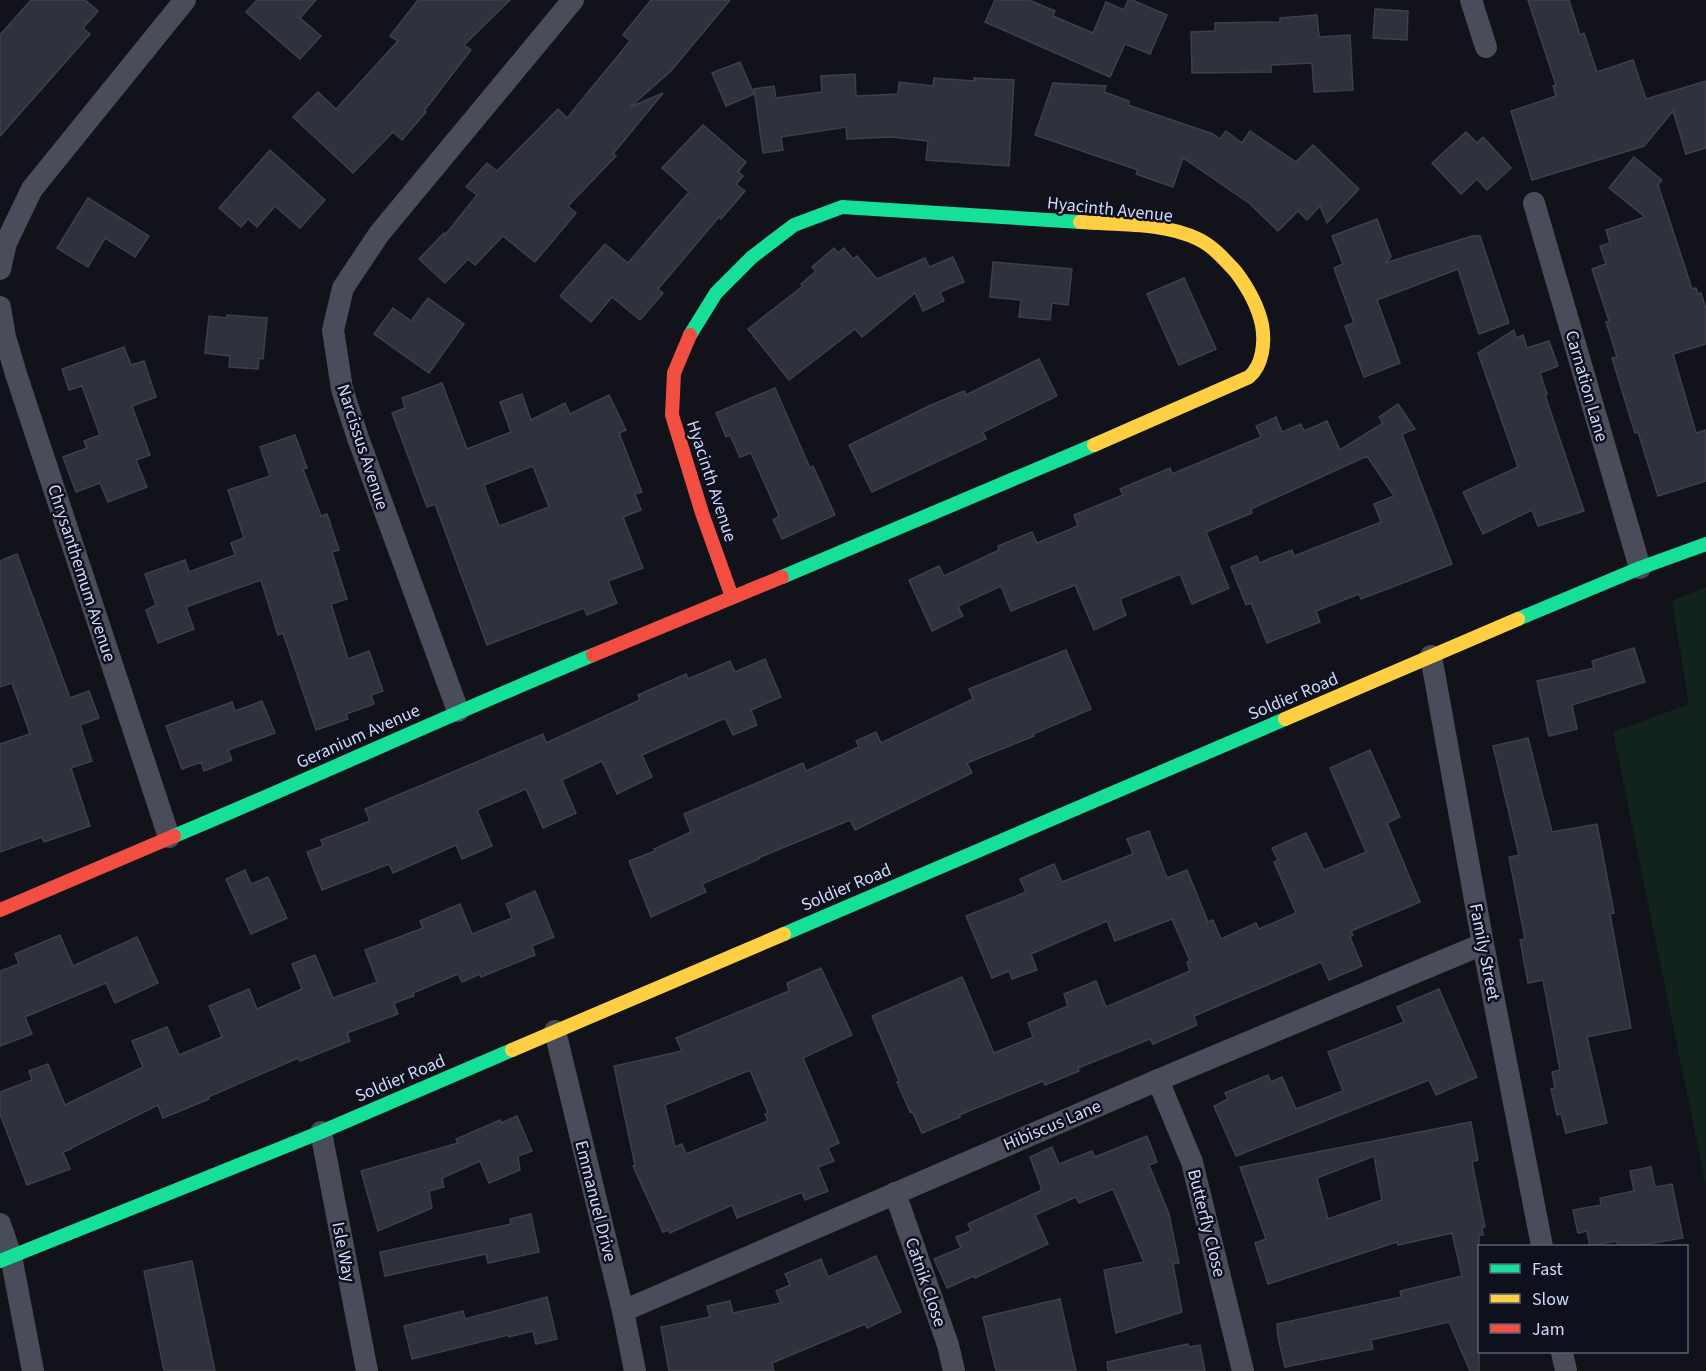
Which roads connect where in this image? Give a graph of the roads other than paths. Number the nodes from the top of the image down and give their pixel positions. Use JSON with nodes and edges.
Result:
{"nodes":[{"id":1,"x":185,"y":0,"type":"edge"},
{"id":2,"x":573,"y":0,"type":"edge"},
{"id":3,"x":1471,"y":0,"type":"edge"},
{"id":4,"x":1486,"y":47,"type":"dead end"},
{"id":5,"x":1534,"y":203,"type":"dead end"},
{"id":6,"x":0,"y":269,"type":"edge"},
{"id":7,"x":0,"y":307,"type":"edge"},
{"id":8,"x":1706,"y":544,"type":"edge"},
{"id":9,"x":1640,"y":568,"type":"junction"},
{"id":10,"x":732,"y":597,"type":"junction"},
{"id":11,"x":1431,"y":656,"type":"junction"},
{"id":12,"x":458,"y":711,"type":"junction"},
{"id":13,"x":170,"y":837,"type":"junction"},
{"id":14,"x":0,"y":910,"type":"edge"},
{"id":15,"x":1483,"y":944,"type":"junction"},
{"id":16,"x":555,"y":1031,"type":"junction"},
{"id":17,"x":1158,"y":1080,"type":"junction"},
{"id":18,"x":321,"y":1132,"type":"junction"},
{"id":19,"x":895,"y":1193,"type":"junction"},
{"id":20,"x":0,"y":1224,"type":"edge"},
{"id":21,"x":1542,"y":1245,"type":"edge"},
{"id":22,"x":5,"y":1258,"type":"edge"},
{"id":23,"x":623,"y":1311,"type":"junction"},
{"id":24,"x":1562,"y":1353,"type":"edge"},
{"id":25,"x":33,"y":1371,"type":"edge"},
{"id":26,"x":367,"y":1371,"type":"edge"},
{"id":27,"x":635,"y":1371,"type":"edge"},
{"id":28,"x":954,"y":1371,"type":"edge"},
{"id":29,"x":1243,"y":1371,"type":"edge"},
{"id":30,"x":1566,"y":1371,"type":"edge"}],
"edges":[{"from":1,"to":6,"type":"street"},
{"from":2,"to":12,"type":"street","name":"Narcissus Avenue"},
{"from":3,"to":4,"type":"street"},
{"from":5,"to":9,"type":"street","name":"Carnation Lane"},
{"from":7,"to":13,"type":"street","name":"Chrysanthemum Avenue"},
{"from":8,"to":9,"type":"street","name":"Soldier Road"},
{"from":9,"to":11,"type":"street","name":"Soldier Road"},
{"from":10,"to":10,"type":"street","name":"Hyacinth Avenue"},
{"from":10,"to":12,"type":"street","name":"Geranium Avenue"},
{"from":11,"to":15,"type":"street","name":"Family Street"},
{"from":11,"to":16,"type":"street","name":"Soldier Road"},
{"from":12,"to":13,"type":"street","name":"Geranium Avenue"},
{"from":13,"to":14,"type":"street","name":"Geranium Avenue"},
{"from":15,"to":17,"type":"street","name":"Hibiscus Lane"},
{"from":15,"to":21,"type":"street","name":"Family Street"},
{"from":16,"to":18,"type":"street","name":"Soldier Road"},
{"from":16,"to":23,"type":"street","name":"Emmanuel Drive"},
{"from":17,"to":19,"type":"street","name":"Hibiscus Lane"},
{"from":17,"to":29,"type":"street","name":"Butterfly Close"},
{"from":18,"to":22,"type":"street","name":"Soldier Road"},
{"from":18,"to":26,"type":"street","name":"Isle Way"},
{"from":19,"to":23,"type":"street","name":"Hibiscus Lane"},
{"from":19,"to":28,"type":"street","name":"Catnik Close"},
{"from":20,"to":22,"type":"street"},
{"from":22,"to":25,"type":"street"},
{"from":23,"to":27,"type":"street","name":"Emmanuel Drive"},
{"from":24,"to":30,"type":"street"}]}
